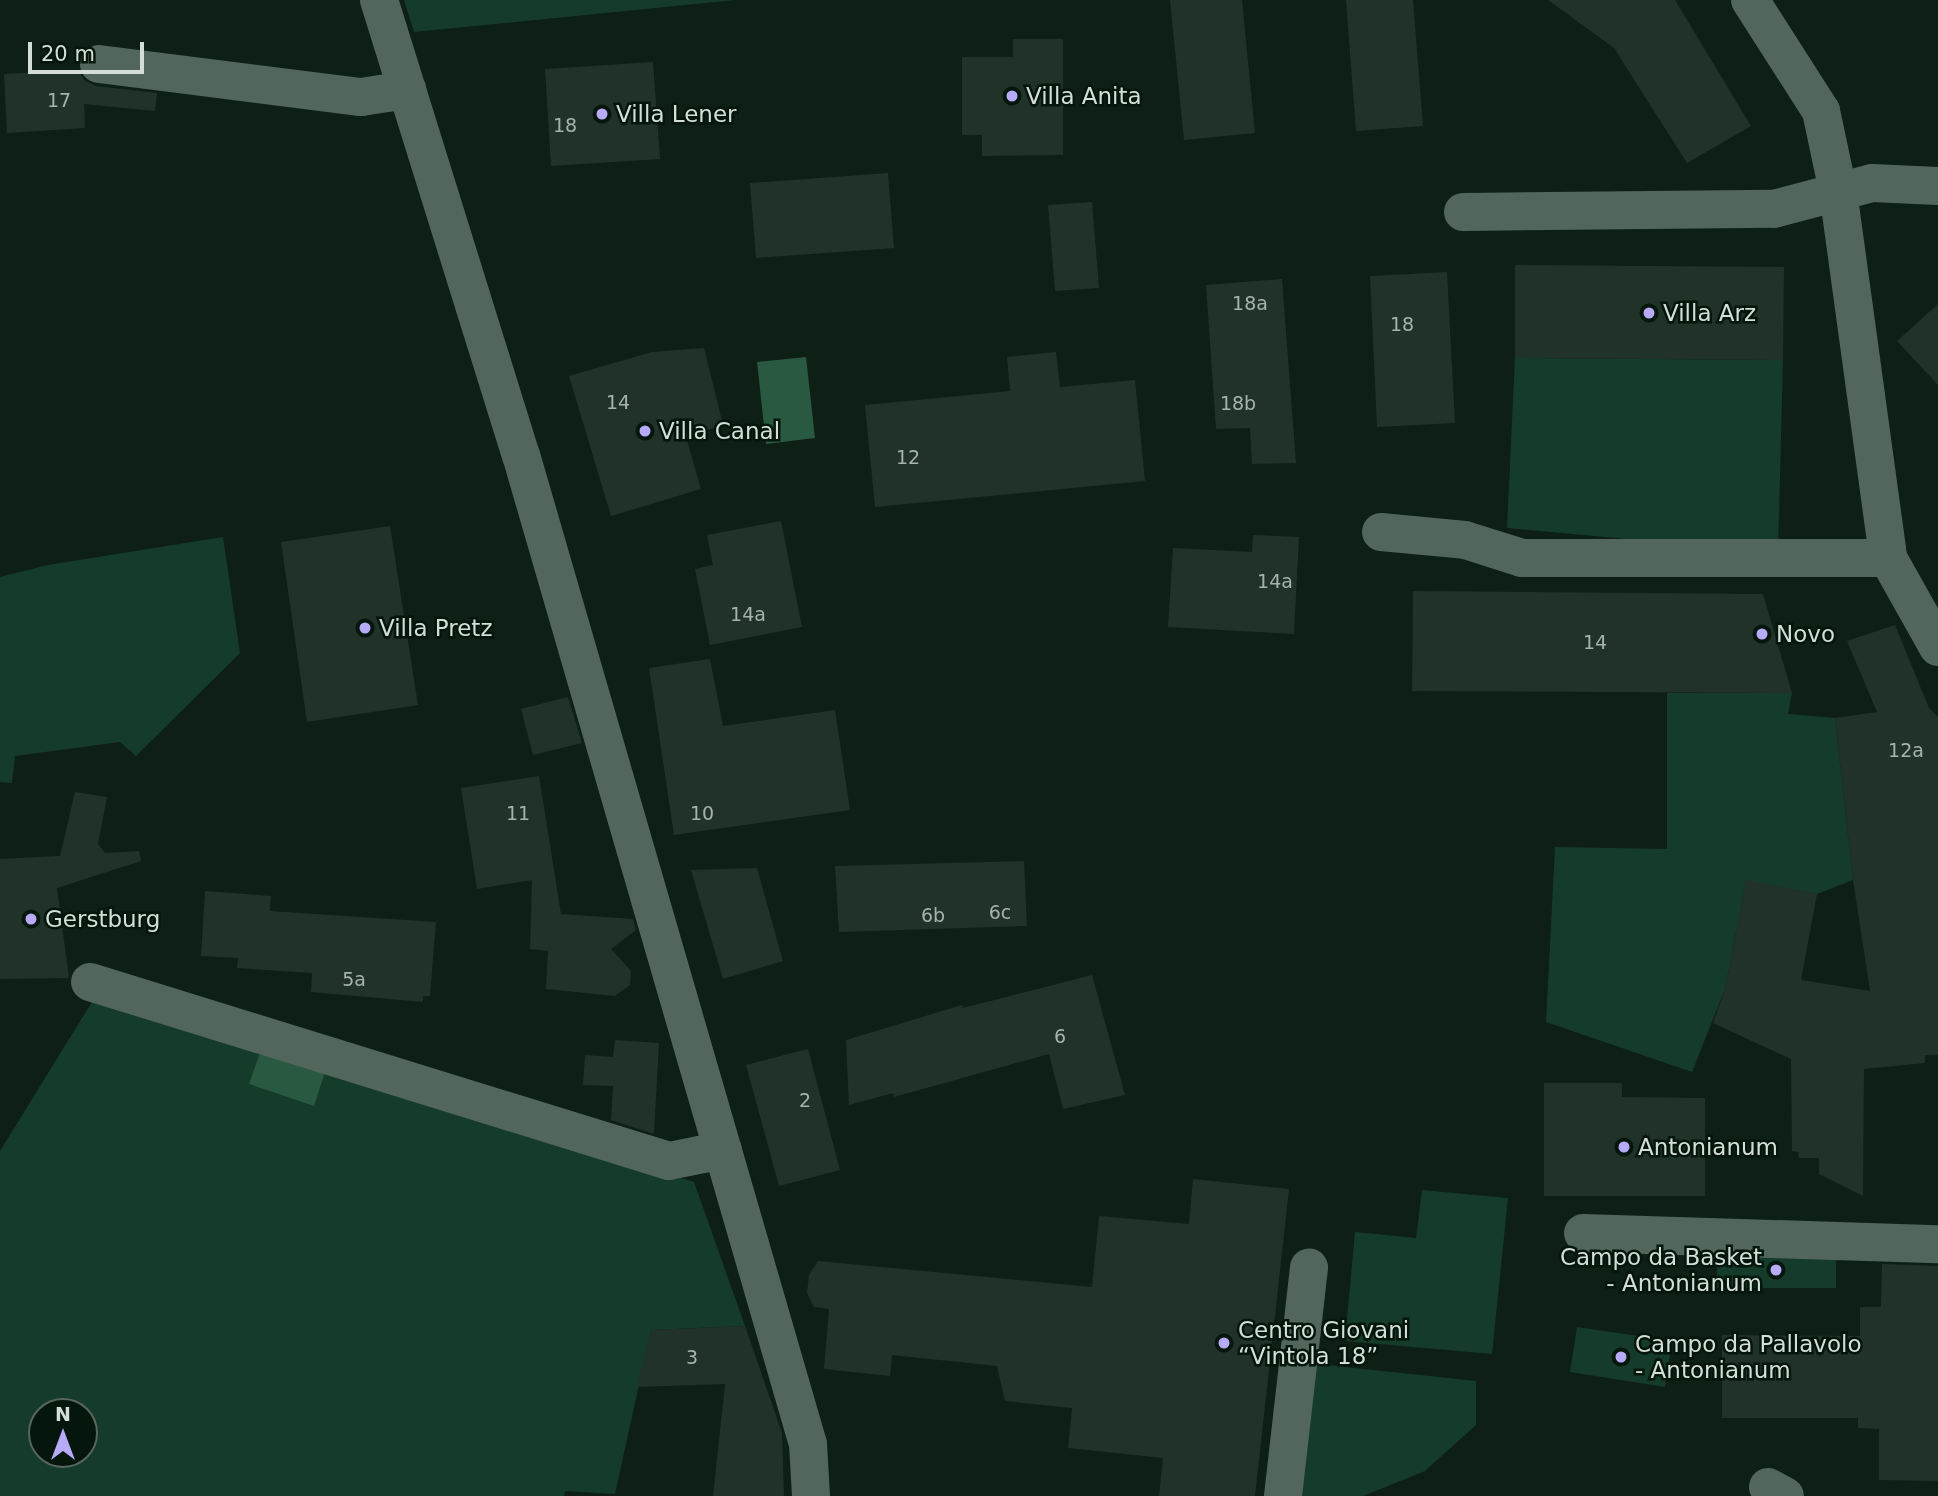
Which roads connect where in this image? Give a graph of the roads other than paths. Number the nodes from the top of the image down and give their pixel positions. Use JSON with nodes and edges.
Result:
{"nodes":[{"id":1,"x":379,"y":0,"type":"edge"},
{"id":2,"x":1750,"y":0,"type":"edge"},
{"id":3,"x":99,"y":64,"type":"dead end"},
{"id":4,"x":407,"y":90,"type":"junction"},
{"id":5,"x":1938,"y":186,"type":"edge"},
{"id":6,"x":1838,"y":191,"type":"junction"},
{"id":7,"x":1463,"y":212,"type":"dead end"},
{"id":8,"x":1381,"y":532,"type":"dead end"},
{"id":9,"x":1888,"y":558,"type":"junction"},
{"id":10,"x":1938,"y":647,"type":"edge"},
{"id":11,"x":90,"y":982,"type":"dead end"},
{"id":12,"x":723,"y":1150,"type":"junction"},
{"id":13,"x":1583,"y":1233,"type":"dead end"},
{"id":14,"x":1938,"y":1244,"type":"edge"},
{"id":15,"x":1309,"y":1266,"type":"dead end"},
{"id":16,"x":811,"y":1496,"type":"edge"},
{"id":17,"x":1283,"y":1496,"type":"edge"}],
"edges":[{"from":1,"to":4,"type":"street"},
{"from":2,"to":6,"type":"street"},
{"from":3,"to":4,"type":"street"},
{"from":4,"to":12,"type":"street"},
{"from":5,"to":6,"type":"street"},
{"from":6,"to":7,"type":"street"},
{"from":6,"to":9,"type":"street"},
{"from":8,"to":9,"type":"street"},
{"from":9,"to":10,"type":"street"},
{"from":11,"to":12,"type":"street"},
{"from":12,"to":16,"type":"street"},
{"from":13,"to":14,"type":"street"},
{"from":15,"to":17,"type":"street"}]}
